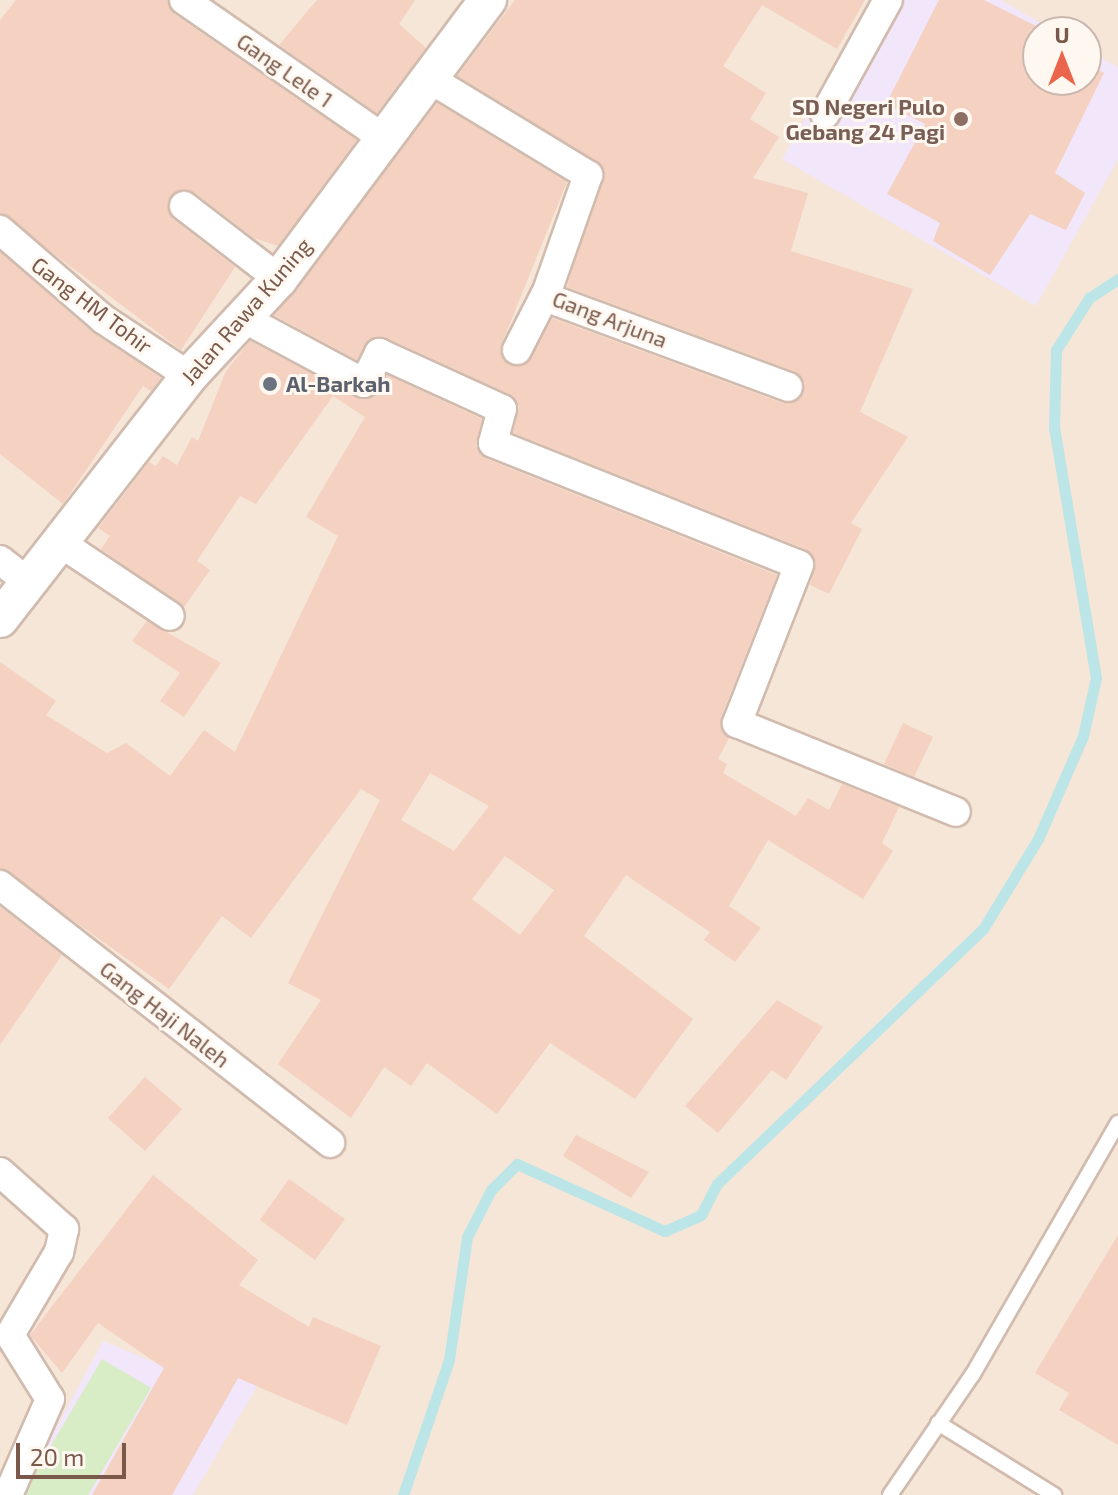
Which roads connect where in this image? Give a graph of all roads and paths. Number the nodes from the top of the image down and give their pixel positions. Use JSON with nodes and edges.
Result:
{"nodes":[{"id":1,"x":184,"y":0,"type":"edge"},
{"id":2,"x":488,"y":0,"type":"edge"},
{"id":3,"x":888,"y":0,"type":"edge"},
{"id":4,"x":430,"y":79,"type":"junction"},
{"id":5,"x":825,"y":114,"type":"dead end"},
{"id":6,"x":386,"y":140,"type":"junction"},
{"id":7,"x":184,"y":206,"type":"dead end"},
{"id":8,"x":0,"y":230,"type":"edge"},
{"id":9,"x":279,"y":279,"type":"junction"},
{"id":10,"x":545,"y":295,"type":"junction"},
{"id":11,"x":243,"y":318,"type":"junction"},
{"id":12,"x":517,"y":350,"type":"dead end"},
{"id":13,"x":189,"y":376,"type":"junction"},
{"id":14,"x":788,"y":387,"type":"dead end"},
{"id":15,"x":59,"y":542,"type":"junction"},
{"id":16,"x":0,"y":560,"type":"edge"},
{"id":17,"x":28,"y":582,"type":"junction"},
{"id":18,"x":170,"y":616,"type":"dead end"},
{"id":19,"x":0,"y":619,"type":"edge"},
{"id":20,"x":956,"y":812,"type":"dead end"},
{"id":21,"x":0,"y":885,"type":"edge"},
{"id":22,"x":1118,"y":1123,"type":"edge"},
{"id":23,"x":330,"y":1143,"type":"dead end"},
{"id":24,"x":0,"y":1172,"type":"edge"},
{"id":25,"x":938,"y":1423,"type":"junction"},
{"id":26,"x":8,"y":1495,"type":"edge"},
{"id":27,"x":890,"y":1495,"type":"edge"},
{"id":28,"x":1054,"y":1495,"type":"edge"}],
"edges":[{"from":1,"to":6,"type":"street","name":"Gang Lele 1"},
{"from":2,"to":4,"type":"street","name":"Jalan Rawa Kuning"},
{"from":3,"to":5,"type":"street"},
{"from":4,"to":6,"type":"street","name":"Jalan Rawa Kuning"},
{"from":4,"to":10,"type":"street","name":"Gang Arjuna"},
{"from":6,"to":9,"type":"street","name":"Jalan Rawa Kuning"},
{"from":7,"to":9,"type":"street"},
{"from":8,"to":13,"type":"street","name":"Gang HM Tohir"},
{"from":9,"to":11,"type":"street","name":"Jalan Rawa Kuning"},
{"from":10,"to":12,"type":"street"},
{"from":10,"to":14,"type":"street","name":"Gang Arjuna"},
{"from":11,"to":13,"type":"street","name":"Jalan Rawa Kuning"},
{"from":11,"to":20,"type":"street"},
{"from":13,"to":15,"type":"street","name":"Jalan Rawa Kuning"},
{"from":15,"to":17,"type":"street","name":"Jalan Rawa Kuning"},
{"from":15,"to":18,"type":"street"},
{"from":16,"to":17,"type":"street"},
{"from":17,"to":19,"type":"street","name":"Jalan Rawa Kuning"},
{"from":21,"to":23,"type":"street","name":"Gang Haji Naleh"},
{"from":22,"to":25,"type":"lane"},
{"from":24,"to":26,"type":"street"},
{"from":25,"to":27,"type":"lane"},
{"from":25,"to":28,"type":"lane"}]}
